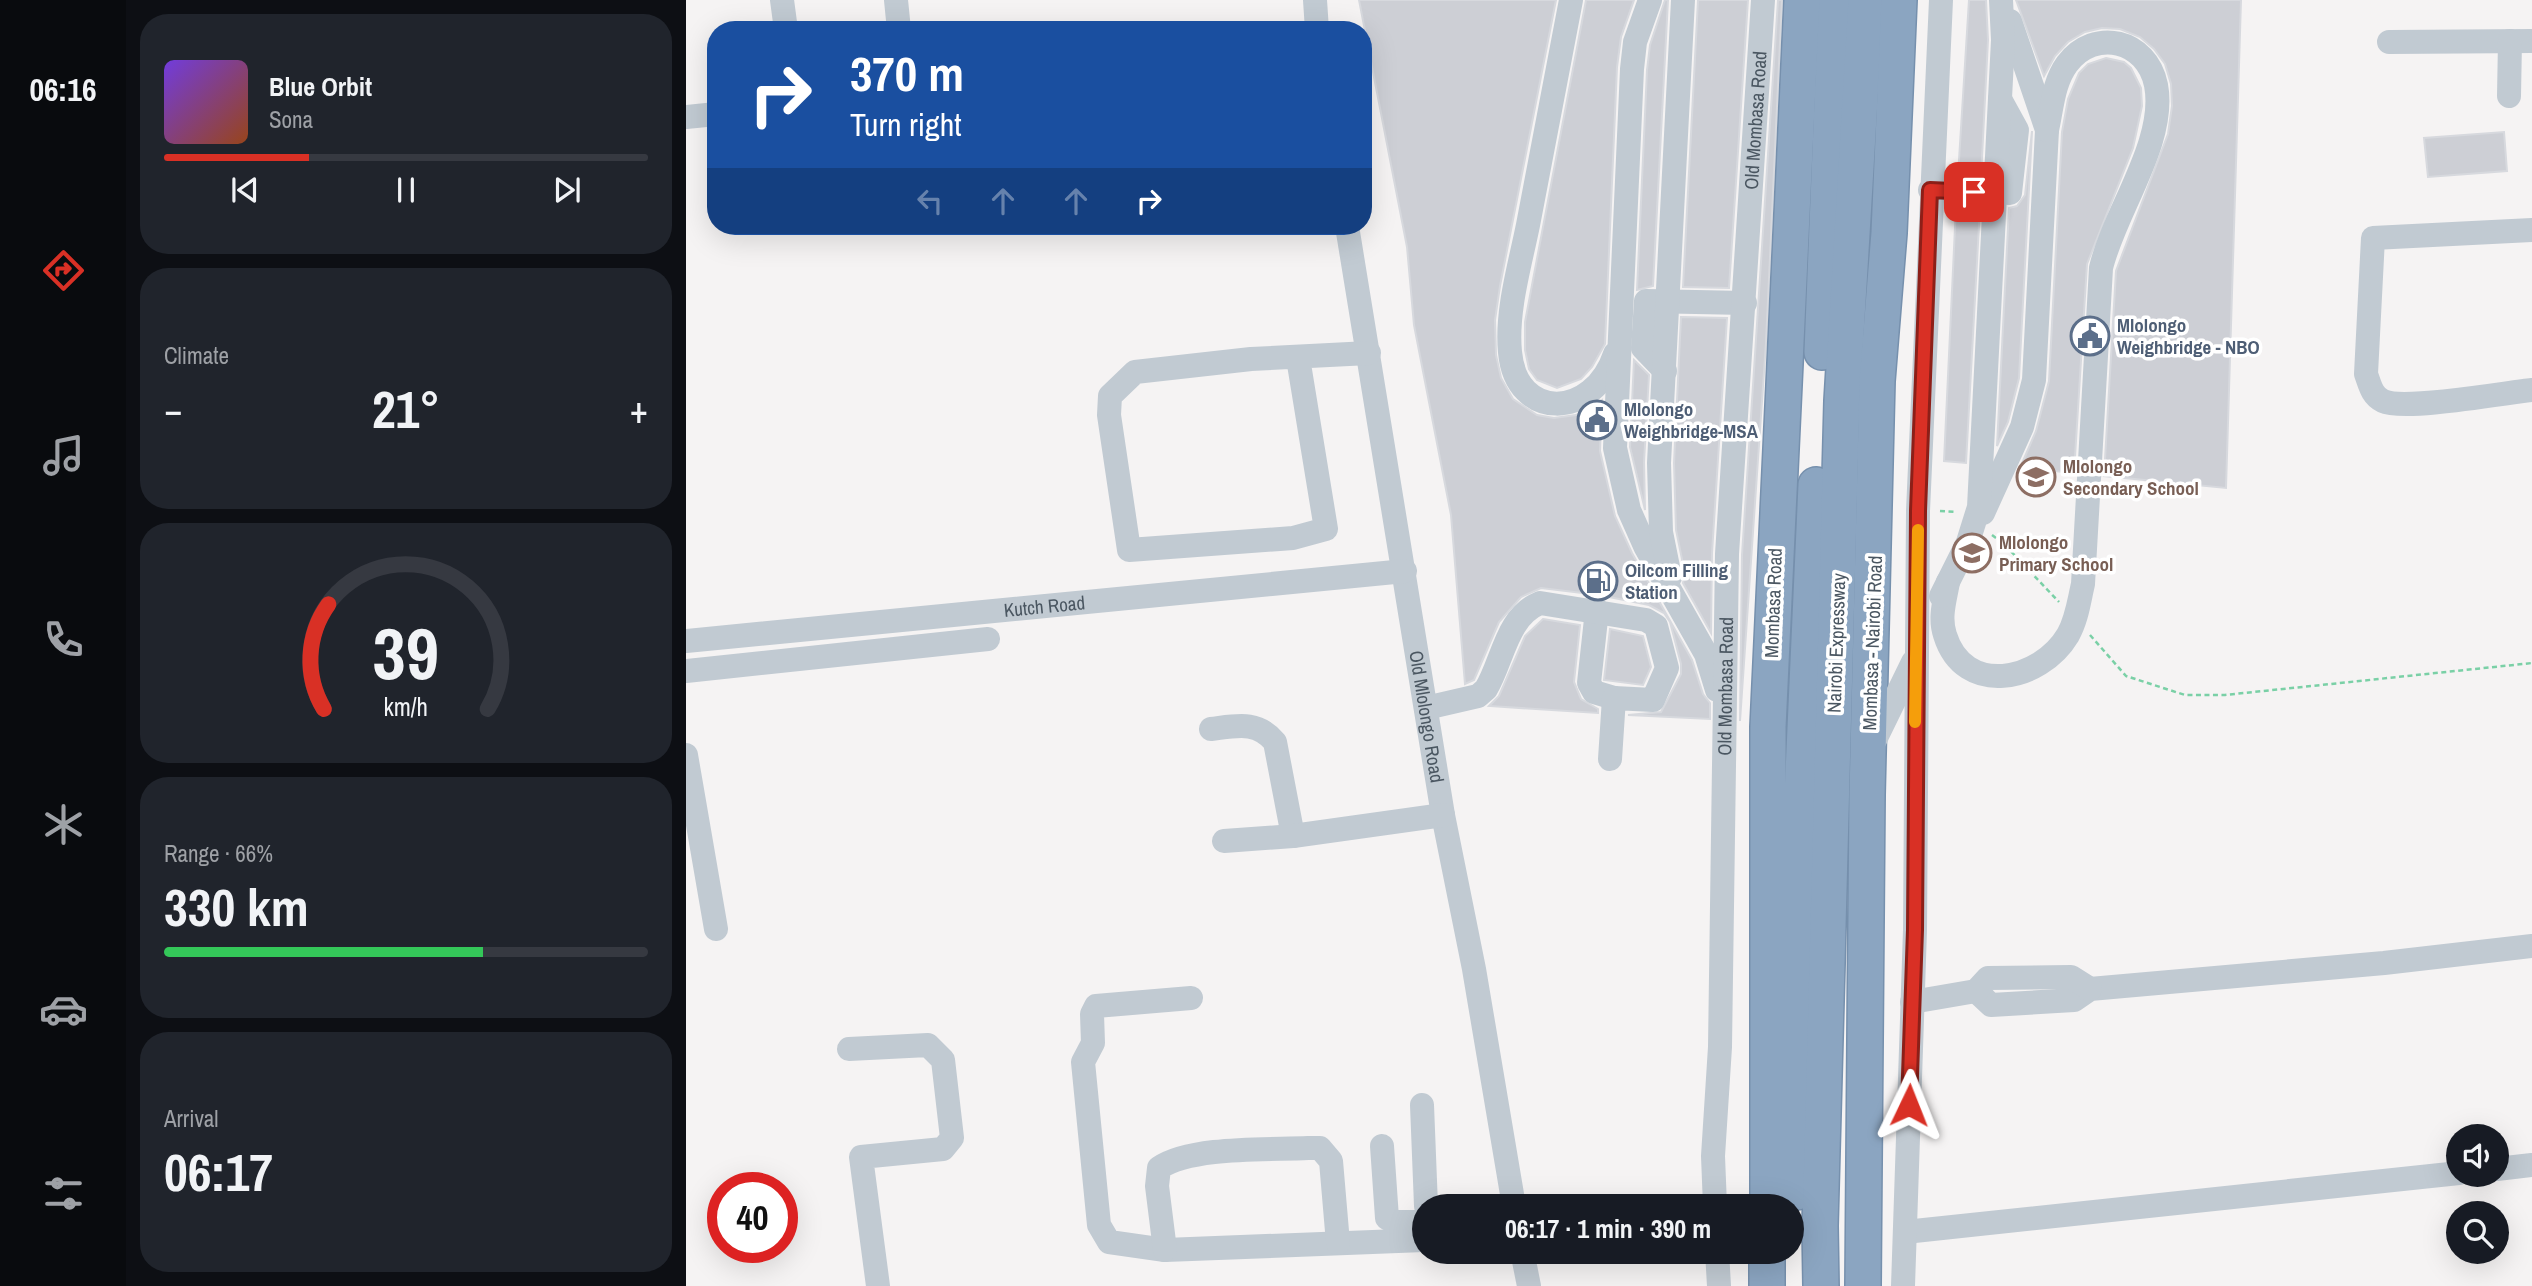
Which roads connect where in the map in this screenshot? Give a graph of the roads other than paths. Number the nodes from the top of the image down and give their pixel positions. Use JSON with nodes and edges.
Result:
{"nodes":[{"id":1,"x":782,"y":0,"type":"edge"},
{"id":2,"x":896,"y":0,"type":"edge"},
{"id":3,"x":1315,"y":0,"type":"edge"},
{"id":4,"x":1571,"y":0,"type":"edge"},
{"id":5,"x":1650,"y":0,"type":"edge"},
{"id":6,"x":1683,"y":0,"type":"edge"},
{"id":7,"x":1763,"y":0,"type":"edge"},
{"id":8,"x":1802,"y":0,"type":"edge"},
{"id":9,"x":1836,"y":0,"type":"edge"},
{"id":10,"x":1866,"y":0,"type":"edge"},
{"id":11,"x":1899,"y":0,"type":"edge"},
{"id":12,"x":1941,"y":0,"type":"edge"},
{"id":13,"x":2002,"y":0,"type":"edge"},
{"id":14,"x":785,"y":21,"type":"edge"},
{"id":15,"x":898,"y":21,"type":"edge"},
{"id":16,"x":1316,"y":21,"type":"edge"},
{"id":17,"x":2521,"y":41,"type":"edge"},
{"id":18,"x":2389,"y":42,"type":"dead end"},
{"id":19,"x":2509,"y":96,"type":"dead end"},
{"id":20,"x":707,"y":115,"type":"edge"},
{"id":21,"x":686,"y":117,"type":"edge"},
{"id":22,"x":2047,"y":130,"type":"junction"},
{"id":23,"x":1930,"y":190,"type":"junction"},
{"id":24,"x":1996,"y":193,"type":"junction"},
{"id":25,"x":2532,"y":230,"type":"edge"},
{"id":26,"x":1349,"y":235,"type":"edge"},
{"id":27,"x":1668,"y":299,"type":"junction"},
{"id":28,"x":1745,"y":303,"type":"junction"},
{"id":29,"x":1619,"y":343,"type":"junction"},
{"id":30,"x":1369,"y":353,"type":"junction"},
{"id":31,"x":1298,"y":358,"type":"junction"},
{"id":32,"x":2532,"y":390,"type":"edge"},
{"id":33,"x":1973,"y":530,"type":"junction"},
{"id":34,"x":1405,"y":571,"type":"junction"},
{"id":35,"x":1948,"y":582,"type":"junction"},
{"id":36,"x":1676,"y":601,"type":"junction"},
{"id":37,"x":1597,"y":610,"type":"junction"},
{"id":38,"x":988,"y":639,"type":"dead end"},
{"id":39,"x":686,"y":641,"type":"edge"},
{"id":40,"x":1915,"y":658,"type":"junction"},
{"id":41,"x":686,"y":671,"type":"edge"},
{"id":42,"x":1615,"y":698,"type":"junction"},
{"id":43,"x":1426,"y":708,"type":"junction"},
{"id":44,"x":1724,"y":711,"type":"junction"},
{"id":45,"x":1211,"y":729,"type":"dead end"},
{"id":46,"x":686,"y":755,"type":"edge"},
{"id":47,"x":1609,"y":759,"type":"dead end"},
{"id":48,"x":1867,"y":795,"type":"junction"},
{"id":49,"x":1443,"y":815,"type":"junction"},
{"id":50,"x":1293,"y":836,"type":"junction"},
{"id":51,"x":1224,"y":841,"type":"dead end"},
{"id":52,"x":716,"y":929,"type":"dead end"},
{"id":53,"x":2532,"y":946,"type":"edge"},
{"id":54,"x":1191,"y":998,"type":"dead end"},
{"id":55,"x":1912,"y":1002,"type":"junction"},
{"id":56,"x":849,"y":1049,"type":"dead end"},
{"id":57,"x":1422,"y":1105,"type":"dead end"},
{"id":58,"x":1382,"y":1146,"type":"dead end"},
{"id":59,"x":2532,"y":1166,"type":"edge"},
{"id":60,"x":2509,"y":1168,"type":"edge"},
{"id":61,"x":2446,"y":1174,"type":"edge"},
{"id":62,"x":1426,"y":1194,"type":"edge"},
{"id":63,"x":1512,"y":1194,"type":"edge"},
{"id":64,"x":1715,"y":1194,"type":"edge"},
{"id":65,"x":1768,"y":1194,"type":"edge"},
{"id":66,"x":1412,"y":1222,"type":"edge"},
{"id":67,"x":1905,"y":1232,"type":"junction"},
{"id":68,"x":1412,"y":1240,"type":"edge"},
{"id":69,"x":1338,"y":1243,"type":"junction"},
{"id":70,"x":1165,"y":1250,"type":"junction"},
{"id":71,"x":1525,"y":1264,"type":"edge"},
{"id":72,"x":1718,"y":1264,"type":"edge"},
{"id":73,"x":1767,"y":1264,"type":"edge"},
{"id":74,"x":878,"y":1286,"type":"edge"},
{"id":75,"x":1530,"y":1286,"type":"edge"},
{"id":76,"x":1719,"y":1286,"type":"edge"},
{"id":77,"x":1767,"y":1286,"type":"edge"},
{"id":78,"x":1797,"y":1286,"type":"edge"},
{"id":79,"x":1821,"y":1286,"type":"edge"},
{"id":80,"x":1863,"y":1286,"type":"edge"},
{"id":81,"x":1903,"y":1286,"type":"edge"}],
"edges":[{"from":1,"to":14,"type":"street"},
{"from":2,"to":15,"type":"street"},
{"from":3,"to":16,"type":"street"},
{"from":4,"to":29,"type":"street"},
{"from":5,"to":29,"type":"street"},
{"from":6,"to":27,"type":"street"},
{"from":7,"to":28,"type":"street","name":"Old Mombasa Road"},
{"from":8,"to":65,"type":"highway","name":"Mombasa Road"},
{"from":9,"to":78,"type":"highway","name":"Nairobi Expressway"},
{"from":10,"to":79,"type":"highway","name":"Nairobi Expressway"},
{"from":11,"to":48,"type":"highway","name":"Mombasa - Nairobi Road"},
{"from":12,"to":23,"type":"street"},
{"from":13,"to":22,"type":"street"},
{"from":13,"to":24,"type":"street"},
{"from":17,"to":18,"type":"street"},
{"from":17,"to":19,"type":"street"},
{"from":20,"to":21,"type":"street"},
{"from":22,"to":33,"type":"street"},
{"from":22,"to":35,"type":"street"},
{"from":23,"to":24,"type":"street"},
{"from":23,"to":40,"type":"street"},
{"from":24,"to":33,"type":"street"},
{"from":25,"to":32,"type":"street"},
{"from":26,"to":30,"type":"street","name":"Old Mlolongo Road"},
{"from":27,"to":28,"type":"street"},
{"from":27,"to":36,"type":"street"},
{"from":28,"to":44,"type":"street","name":"Old Mombasa Road"},
{"from":29,"to":36,"type":"street"},
{"from":30,"to":31,"type":"street"},
{"from":30,"to":34,"type":"street","name":"Old Mlolongo Road"},
{"from":31,"to":31,"type":"street"},
{"from":33,"to":35,"type":"street"},
{"from":34,"to":39,"type":"street","name":"Kutch Road"},
{"from":34,"to":43,"type":"street","name":"Old Mlolongo Road"},
{"from":35,"to":40,"type":"street"},
{"from":36,"to":44,"type":"street"},
{"from":37,"to":42,"type":"street"},
{"from":37,"to":42,"type":"street"},
{"from":37,"to":43,"type":"street"},
{"from":38,"to":41,"type":"street"},
{"from":40,"to":48,"type":"street"},
{"from":40,"to":55,"type":"street"},
{"from":42,"to":47,"type":"street"},
{"from":43,"to":49,"type":"street","name":"Old Mlolongo Road"},
{"from":44,"to":64,"type":"street","name":"Old Mombasa Road"},
{"from":45,"to":50,"type":"street"},
{"from":46,"to":52,"type":"street"},
{"from":48,"to":80,"type":"highway","name":"Mombasa - Nairobi Road"},
{"from":49,"to":50,"type":"street"},
{"from":49,"to":63,"type":"street","name":"Old Mlolongo Road"},
{"from":50,"to":51,"type":"street"},
{"from":53,"to":55,"type":"street"},
{"from":54,"to":70,"type":"street"},
{"from":55,"to":67,"type":"street"},
{"from":56,"to":74,"type":"street"},
{"from":57,"to":62,"type":"street"},
{"from":58,"to":66,"type":"street"},
{"from":59,"to":60,"type":"street"},
{"from":61,"to":67,"type":"street"},
{"from":67,"to":81,"type":"street"},
{"from":68,"to":69,"type":"street"},
{"from":69,"to":70,"type":"street"},
{"from":69,"to":70,"type":"street"},
{"from":71,"to":75,"type":"street"},
{"from":72,"to":76,"type":"street"},
{"from":73,"to":77,"type":"highway"}]}
